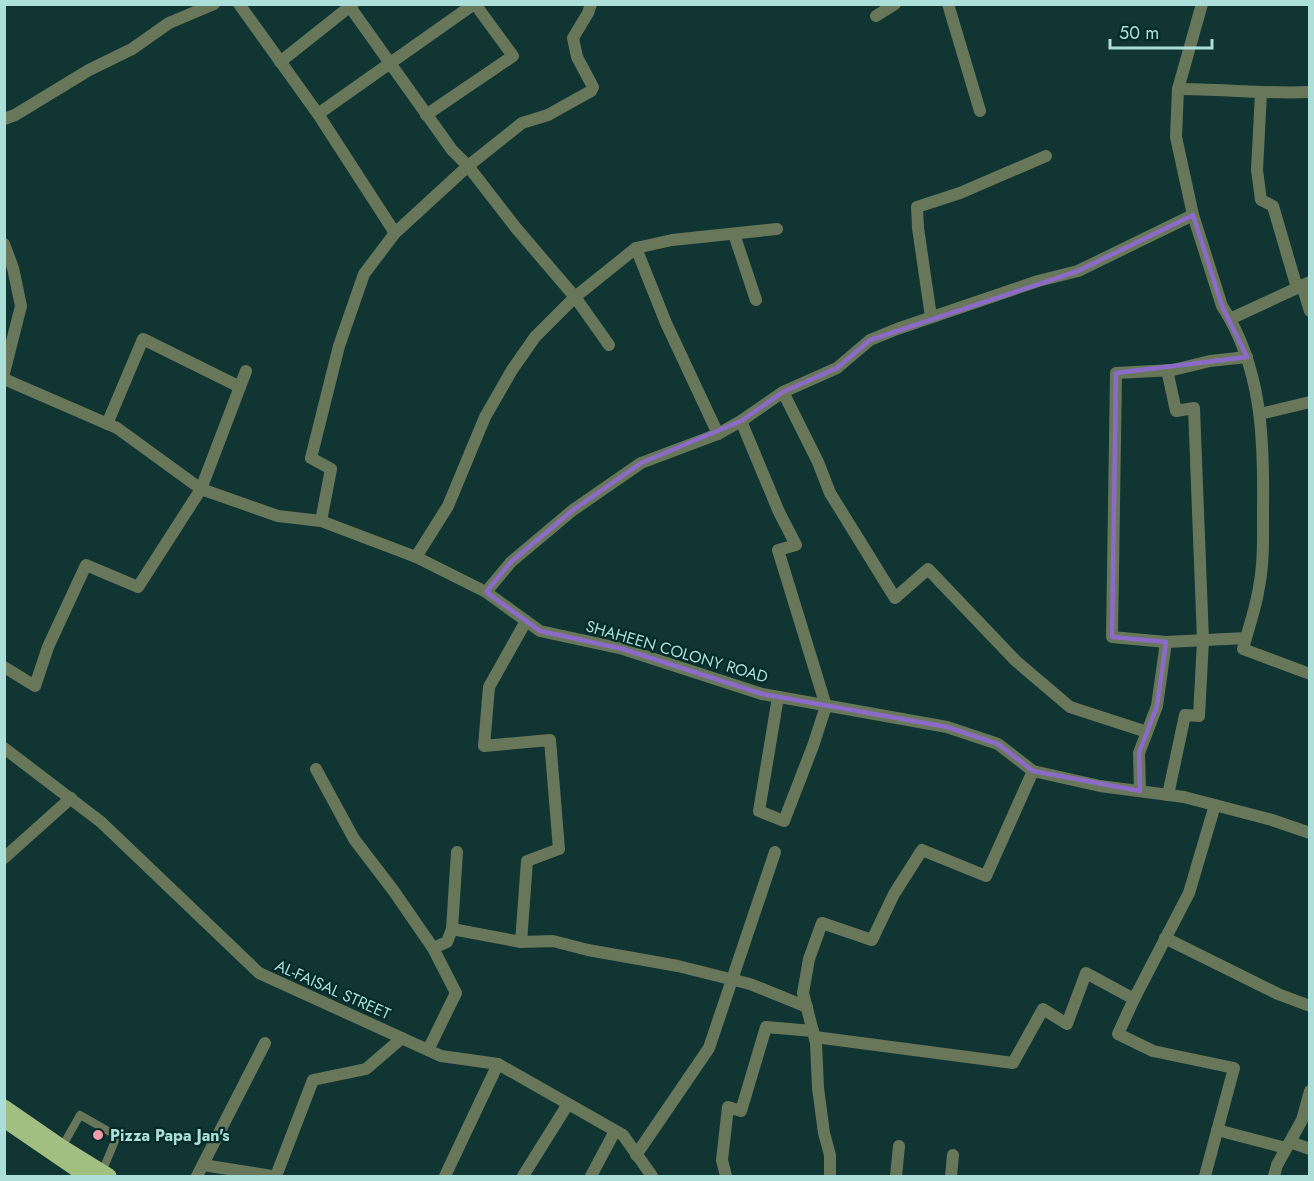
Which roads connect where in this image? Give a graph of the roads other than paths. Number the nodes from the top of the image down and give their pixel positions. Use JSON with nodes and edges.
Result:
{"nodes":[{"id":1,"x":214,"y":4,"type":"edge"},
{"id":2,"x":239,"y":4,"type":"edge"},
{"id":3,"x":474,"y":4,"type":"edge"},
{"id":4,"x":591,"y":4,"type":"edge"},
{"id":5,"x":895,"y":4,"type":"edge"},
{"id":6,"x":948,"y":4,"type":"edge"},
{"id":7,"x":1202,"y":4,"type":"edge"},
{"id":8,"x":351,"y":6,"type":"edge"},
{"id":9,"x":876,"y":16,"type":"dead end"},
{"id":10,"x":280,"y":62,"type":"junction"},
{"id":11,"x":390,"y":64,"type":"junction"},
{"id":12,"x":1178,"y":89,"type":"junction"},
{"id":13,"x":1310,"y":92,"type":"edge"},
{"id":14,"x":1261,"y":93,"type":"junction"},
{"id":15,"x":980,"y":111,"type":"dead end"},
{"id":16,"x":318,"y":114,"type":"junction"},
{"id":17,"x":426,"y":115,"type":"junction"},
{"id":18,"x":4,"y":118,"type":"edge"},
{"id":19,"x":1046,"y":156,"type":"dead end"},
{"id":20,"x":468,"y":166,"type":"junction"},
{"id":21,"x":1193,"y":215,"type":"junction"},
{"id":22,"x":777,"y":229,"type":"dead end"},
{"id":23,"x":395,"y":233,"type":"junction"},
{"id":24,"x":735,"y":234,"type":"junction"},
{"id":25,"x":4,"y":244,"type":"edge"},
{"id":26,"x":636,"y":248,"type":"junction"},
{"id":27,"x":1303,"y":285,"type":"edge"},
{"id":28,"x":575,"y":297,"type":"junction"},
{"id":29,"x":756,"y":300,"type":"dead end"},
{"id":30,"x":1310,"y":311,"type":"edge"},
{"id":31,"x":931,"y":317,"type":"junction"},
{"id":32,"x":1230,"y":319,"type":"junction"},
{"id":33,"x":609,"y":345,"type":"dead end"},
{"id":34,"x":1247,"y":357,"type":"junction"},
{"id":35,"x":246,"y":370,"type":"dead end"},
{"id":36,"x":1167,"y":370,"type":"junction"},
{"id":37,"x":4,"y":373,"type":"edge"},
{"id":38,"x":4,"y":379,"type":"edge"},
{"id":39,"x":240,"y":387,"type":"junction"},
{"id":40,"x":783,"y":392,"type":"junction"},
{"id":41,"x":1310,"y":402,"type":"edge"},
{"id":42,"x":1260,"y":414,"type":"junction"},
{"id":43,"x":741,"y":422,"type":"junction"},
{"id":44,"x":107,"y":424,"type":"junction"},
{"id":45,"x":718,"y":434,"type":"junction"},
{"id":46,"x":201,"y":489,"type":"junction"},
{"id":47,"x":321,"y":521,"type":"junction"},
{"id":48,"x":416,"y":557,"type":"junction"},
{"id":49,"x":486,"y":592,"type":"junction"},
{"id":50,"x":526,"y":621,"type":"junction"},
{"id":51,"x":1246,"y":638,"type":"junction"},
{"id":52,"x":1203,"y":640,"type":"junction"},
{"id":53,"x":1166,"y":642,"type":"junction"},
{"id":54,"x":4,"y":667,"type":"edge"},
{"id":55,"x":1310,"y":674,"type":"edge"},
{"id":56,"x":778,"y":697,"type":"junction"},
{"id":57,"x":825,"y":706,"type":"junction"},
{"id":58,"x":1147,"y":732,"type":"junction"},
{"id":59,"x":4,"y":748,"type":"edge"},
{"id":60,"x":316,"y":769,"type":"dead end"},
{"id":61,"x":1033,"y":771,"type":"junction"},
{"id":62,"x":1140,"y":791,"type":"junction"},
{"id":63,"x":1168,"y":795,"type":"junction"},
{"id":64,"x":71,"y":798,"type":"junction"},
{"id":65,"x":1215,"y":805,"type":"junction"},
{"id":66,"x":1310,"y":833,"type":"edge"},
{"id":67,"x":457,"y":852,"type":"dead end"},
{"id":68,"x":775,"y":852,"type":"dead end"},
{"id":69,"x":4,"y":858,"type":"edge"},
{"id":70,"x":452,"y":929,"type":"junction"},
{"id":71,"x":1165,"y":938,"type":"junction"},
{"id":72,"x":521,"y":942,"type":"junction"},
{"id":73,"x":433,"y":948,"type":"junction"},
{"id":74,"x":731,"y":980,"type":"junction"},
{"id":75,"x":1134,"y":999,"type":"junction"},
{"id":76,"x":1310,"y":1006,"type":"edge"},
{"id":77,"x":807,"y":1007,"type":"junction"},
{"id":78,"x":814,"y":1034,"type":"junction"},
{"id":79,"x":402,"y":1038,"type":"junction"},
{"id":80,"x":265,"y":1043,"type":"dead end"},
{"id":81,"x":428,"y":1050,"type":"junction"},
{"id":82,"x":498,"y":1064,"type":"junction"},
{"id":83,"x":1310,"y":1091,"type":"edge"},
{"id":84,"x":568,"y":1104,"type":"junction"},
{"id":85,"x":4,"y":1107,"type":"edge"},
{"id":86,"x":4,"y":1120,"type":"edge"},
{"id":87,"x":1217,"y":1130,"type":"junction"},
{"id":88,"x":615,"y":1131,"type":"junction"},
{"id":89,"x":1288,"y":1145,"type":"junction"},
{"id":90,"x":898,"y":1146,"type":"dead end"},
{"id":91,"x":62,"y":1147,"type":"junction"},
{"id":92,"x":1310,"y":1149,"type":"edge"},
{"id":93,"x":636,"y":1155,"type":"junction"},
{"id":94,"x":954,"y":1155,"type":"dead end"},
{"id":95,"x":200,"y":1171,"type":"edge"},
{"id":96,"x":104,"y":1175,"type":"edge"},
{"id":97,"x":86,"y":1176,"type":"edge"},
{"id":98,"x":274,"y":1176,"type":"edge"},
{"id":99,"x":445,"y":1176,"type":"edge"},
{"id":100,"x":523,"y":1176,"type":"edge"},
{"id":101,"x":591,"y":1176,"type":"edge"},
{"id":102,"x":652,"y":1176,"type":"edge"},
{"id":103,"x":726,"y":1176,"type":"edge"},
{"id":104,"x":830,"y":1176,"type":"edge"},
{"id":105,"x":896,"y":1176,"type":"edge"},
{"id":106,"x":951,"y":1176,"type":"edge"},
{"id":107,"x":1205,"y":1176,"type":"edge"},
{"id":108,"x":1274,"y":1176,"type":"edge"}],
"edges":[{"from":1,"to":18,"type":"street"},
{"from":2,"to":10,"type":"street"},
{"from":3,"to":11,"type":"street"},
{"from":3,"to":17,"type":"street"},
{"from":4,"to":20,"type":"street"},
{"from":5,"to":9,"type":"street"},
{"from":6,"to":15,"type":"street"},
{"from":7,"to":12,"type":"street"},
{"from":8,"to":10,"type":"street"},
{"from":8,"to":11,"type":"street"},
{"from":10,"to":16,"type":"street"},
{"from":11,"to":16,"type":"street"},
{"from":11,"to":17,"type":"street"},
{"from":12,"to":14,"type":"street"},
{"from":12,"to":21,"type":"street"},
{"from":13,"to":14,"type":"street"},
{"from":14,"to":27,"type":"street"},
{"from":16,"to":23,"type":"street"},
{"from":17,"to":20,"type":"street"},
{"from":19,"to":31,"type":"street"},
{"from":20,"to":23,"type":"street"},
{"from":20,"to":28,"type":"street"},
{"from":21,"to":31,"type":"street"},
{"from":21,"to":32,"type":"street"},
{"from":22,"to":24,"type":"street"},
{"from":23,"to":47,"type":"street"},
{"from":24,"to":26,"type":"street"},
{"from":24,"to":29,"type":"street"},
{"from":25,"to":37,"type":"street"},
{"from":26,"to":28,"type":"street"},
{"from":26,"to":45,"type":"street"},
{"from":27,"to":30,"type":"street"},
{"from":27,"to":32,"type":"street"},
{"from":28,"to":33,"type":"street"},
{"from":28,"to":48,"type":"street"},
{"from":31,"to":40,"type":"street"},
{"from":32,"to":34,"type":"street"},
{"from":34,"to":36,"type":"street"},
{"from":34,"to":42,"type":"street"},
{"from":35,"to":39,"type":"street"},
{"from":36,"to":52,"type":"street"},
{"from":36,"to":53,"type":"street"},
{"from":38,"to":44,"type":"street","name":"SHAHEEN COLONY ROAD"},
{"from":39,"to":44,"type":"street"},
{"from":39,"to":46,"type":"street"},
{"from":40,"to":43,"type":"street"},
{"from":40,"to":58,"type":"street"},
{"from":41,"to":42,"type":"street"},
{"from":42,"to":51,"type":"street"},
{"from":43,"to":45,"type":"street"},
{"from":43,"to":57,"type":"street"},
{"from":44,"to":46,"type":"street","name":"SHAHEEN COLONY ROAD"},
{"from":45,"to":49,"type":"street"},
{"from":46,"to":47,"type":"street","name":"SHAHEEN COLONY ROAD"},
{"from":46,"to":54,"type":"street"},
{"from":47,"to":48,"type":"street","name":"SHAHEEN COLONY ROAD"},
{"from":48,"to":49,"type":"street","name":"SHAHEEN COLONY ROAD"},
{"from":49,"to":50,"type":"street","name":"SHAHEEN COLONY ROAD"},
{"from":50,"to":56,"type":"street","name":"SHAHEEN COLONY ROAD"},
{"from":50,"to":72,"type":"street"},
{"from":51,"to":52,"type":"street"},
{"from":51,"to":55,"type":"street"},
{"from":52,"to":53,"type":"street"},
{"from":52,"to":63,"type":"street"},
{"from":53,"to":58,"type":"street"},
{"from":56,"to":57,"type":"street","name":"SHAHEEN COLONY ROAD"},
{"from":56,"to":57,"type":"street"},
{"from":57,"to":61,"type":"street","name":"SHAHEEN COLONY ROAD"},
{"from":58,"to":62,"type":"street"},
{"from":59,"to":64,"type":"street","name":"AL-FAISAL STREET"},
{"from":60,"to":73,"type":"street"},
{"from":61,"to":62,"type":"street","name":"SHAHEEN COLONY ROAD"},
{"from":61,"to":77,"type":"street"},
{"from":62,"to":63,"type":"street","name":"SHAHEEN COLONY ROAD"},
{"from":63,"to":65,"type":"street","name":"SHAHEEN COLONY ROAD"},
{"from":64,"to":69,"type":"street"},
{"from":64,"to":79,"type":"street","name":"AL-FAISAL STREET"},
{"from":65,"to":66,"type":"street","name":"SHAHEEN COLONY ROAD"},
{"from":65,"to":71,"type":"street"},
{"from":67,"to":70,"type":"street"},
{"from":68,"to":74,"type":"street"},
{"from":70,"to":72,"type":"street"},
{"from":70,"to":73,"type":"street"},
{"from":71,"to":75,"type":"street"},
{"from":71,"to":76,"type":"street"},
{"from":72,"to":74,"type":"street"},
{"from":73,"to":81,"type":"street"},
{"from":74,"to":77,"type":"street"},
{"from":74,"to":93,"type":"street"},
{"from":75,"to":78,"type":"street"},
{"from":75,"to":87,"type":"street"},
{"from":77,"to":78,"type":"street"},
{"from":78,"to":103,"type":"street"},
{"from":78,"to":104,"type":"street"},
{"from":79,"to":81,"type":"street","name":"AL-FAISAL STREET"},
{"from":79,"to":98,"type":"street"},
{"from":80,"to":95,"type":"street"},
{"from":81,"to":82,"type":"street","name":"AL-FAISAL STREET"},
{"from":82,"to":84,"type":"street","name":"AL-FAISAL STREET"},
{"from":82,"to":99,"type":"street"},
{"from":83,"to":89,"type":"street"},
{"from":84,"to":88,"type":"street","name":"AL-FAISAL STREET"},
{"from":84,"to":100,"type":"street"},
{"from":85,"to":91,"type":"main road"},
{"from":86,"to":97,"type":"main road"},
{"from":87,"to":89,"type":"street"},
{"from":87,"to":107,"type":"street"},
{"from":88,"to":93,"type":"street","name":"AL-FAISAL STREET"},
{"from":88,"to":101,"type":"street"},
{"from":89,"to":92,"type":"street"},
{"from":89,"to":108,"type":"street"},
{"from":90,"to":105,"type":"street"},
{"from":91,"to":96,"type":"main road"},
{"from":91,"to":96,"type":"lane"},
{"from":93,"to":102,"type":"street","name":"AL-FAISAL STREET"},
{"from":94,"to":106,"type":"street"},
{"from":95,"to":98,"type":"street"}]}
